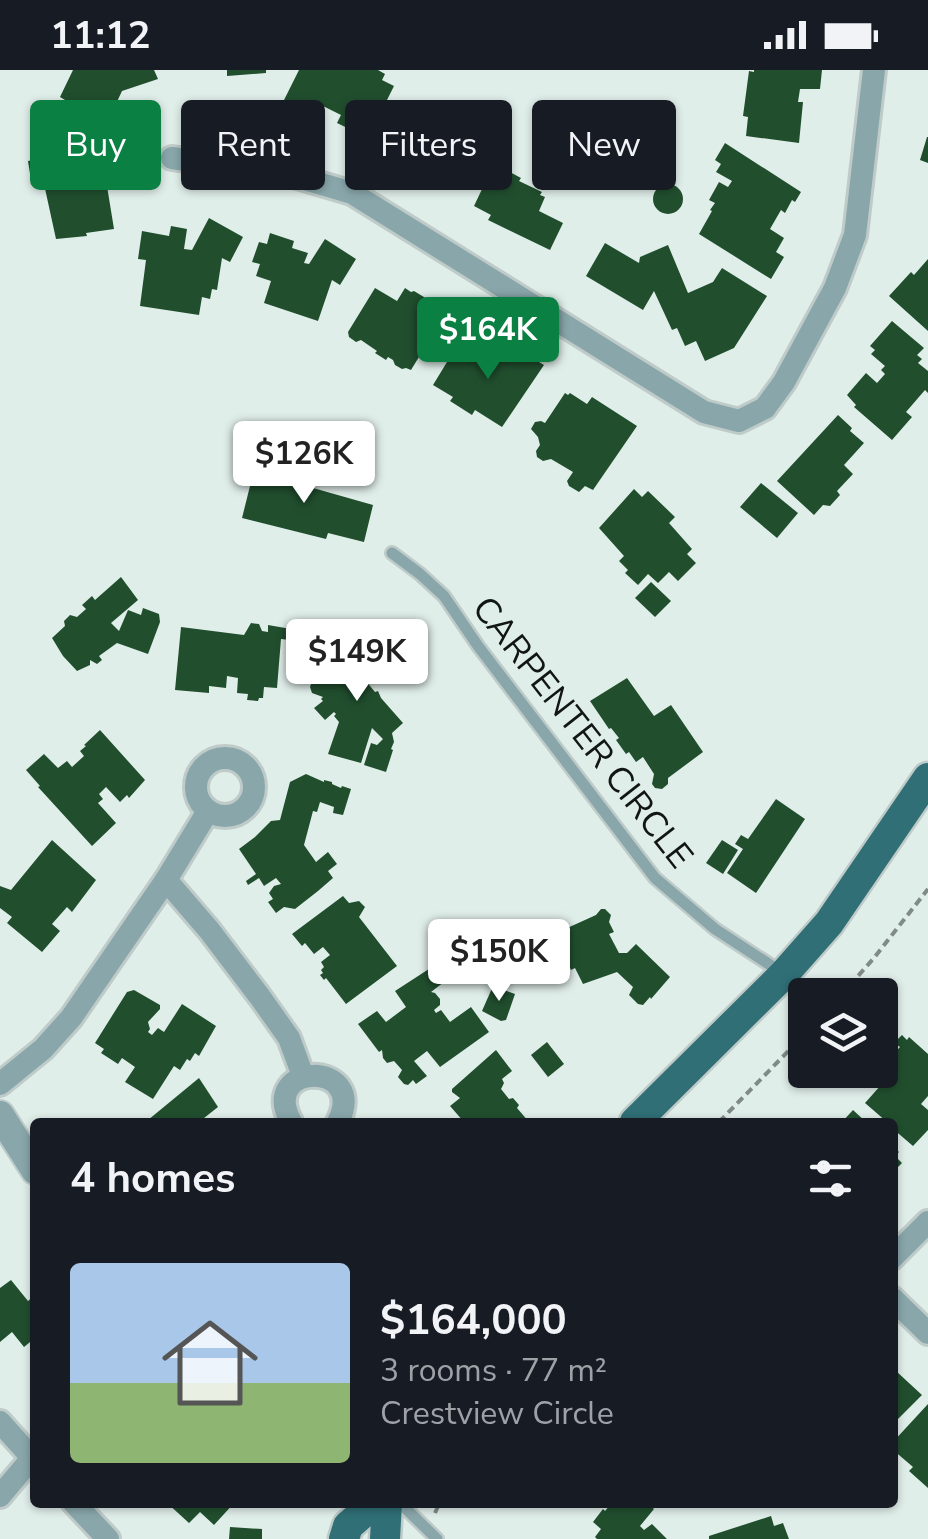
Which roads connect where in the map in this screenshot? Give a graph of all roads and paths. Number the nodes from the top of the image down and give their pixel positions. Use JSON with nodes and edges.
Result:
{"nodes":[{"id":1,"x":874,"y":70,"type":"edge"},
{"id":2,"x":172,"y":158,"type":"dead end"},
{"id":3,"x":392,"y":553,"type":"dead end"},
{"id":4,"x":928,"y":778,"type":"edge"},
{"id":5,"x":208,"y":811,"type":"dead end"},
{"id":6,"x":166,"y":880,"type":"junction"},
{"id":7,"x":928,"y":889,"type":"edge"},
{"id":8,"x":784,"y":974,"type":"junction"},
{"id":9,"x":856,"y":978,"type":"edge"},
{"id":10,"x":788,"y":1051,"type":"edge"},
{"id":11,"x":304,"y":1076,"type":"junction"},
{"id":12,"x":0,"y":1084,"type":"edge"},
{"id":13,"x":0,"y":1115,"type":"edge"},
{"id":14,"x":289,"y":1118,"type":"edge"},
{"id":15,"x":340,"y":1118,"type":"edge"},
{"id":16,"x":639,"y":1118,"type":"edge"},
{"id":17,"x":723,"y":1118,"type":"edge"},
{"id":18,"x":30,"y":1162,"type":"edge"},
{"id":19,"x":928,"y":1222,"type":"edge"},
{"id":20,"x":898,"y":1252,"type":"edge"},
{"id":21,"x":898,"y":1304,"type":"edge"},
{"id":22,"x":928,"y":1333,"type":"edge"},
{"id":23,"x":0,"y":1422,"type":"edge"},
{"id":24,"x":30,"y":1456,"type":"edge"},
{"id":25,"x":30,"y":1464,"type":"edge"},
{"id":26,"x":0,"y":1496,"type":"edge"},
{"id":27,"x":80,"y":1508,"type":"edge"},
{"id":28,"x":369,"y":1508,"type":"edge"},
{"id":29,"x":387,"y":1508,"type":"edge"},
{"id":30,"x":405,"y":1508,"type":"edge"},
{"id":31,"x":437,"y":1508,"type":"edge"},
{"id":32,"x":434,"y":1514,"type":"dead end"},
{"id":33,"x":108,"y":1539,"type":"edge"},
{"id":34,"x":344,"y":1539,"type":"edge"},
{"id":35,"x":385,"y":1539,"type":"edge"},
{"id":36,"x":437,"y":1539,"type":"edge"}],
"edges":[{"from":1,"to":2,"type":"street"},
{"from":3,"to":8,"type":"lane","name":"CARPENTER CIRCLE"},
{"from":4,"to":8,"type":"main road"},
{"from":5,"to":6,"type":"street"},
{"from":6,"to":11,"type":"street"},
{"from":6,"to":12,"type":"street"},
{"from":7,"to":9,"type":"path"},
{"from":8,"to":16,"type":"main road"},
{"from":10,"to":17,"type":"path"},
{"from":11,"to":14,"type":"street"},
{"from":11,"to":15,"type":"street"},
{"from":13,"to":18,"type":"street"},
{"from":19,"to":20,"type":"street"},
{"from":21,"to":22,"type":"street"},
{"from":23,"to":24,"type":"street"},
{"from":25,"to":26,"type":"street"},
{"from":27,"to":33,"type":"street"},
{"from":28,"to":34,"type":"main road"},
{"from":29,"to":35,"type":"main road"},
{"from":30,"to":36,"type":"lane"},
{"from":31,"to":32,"type":"path"}]}
